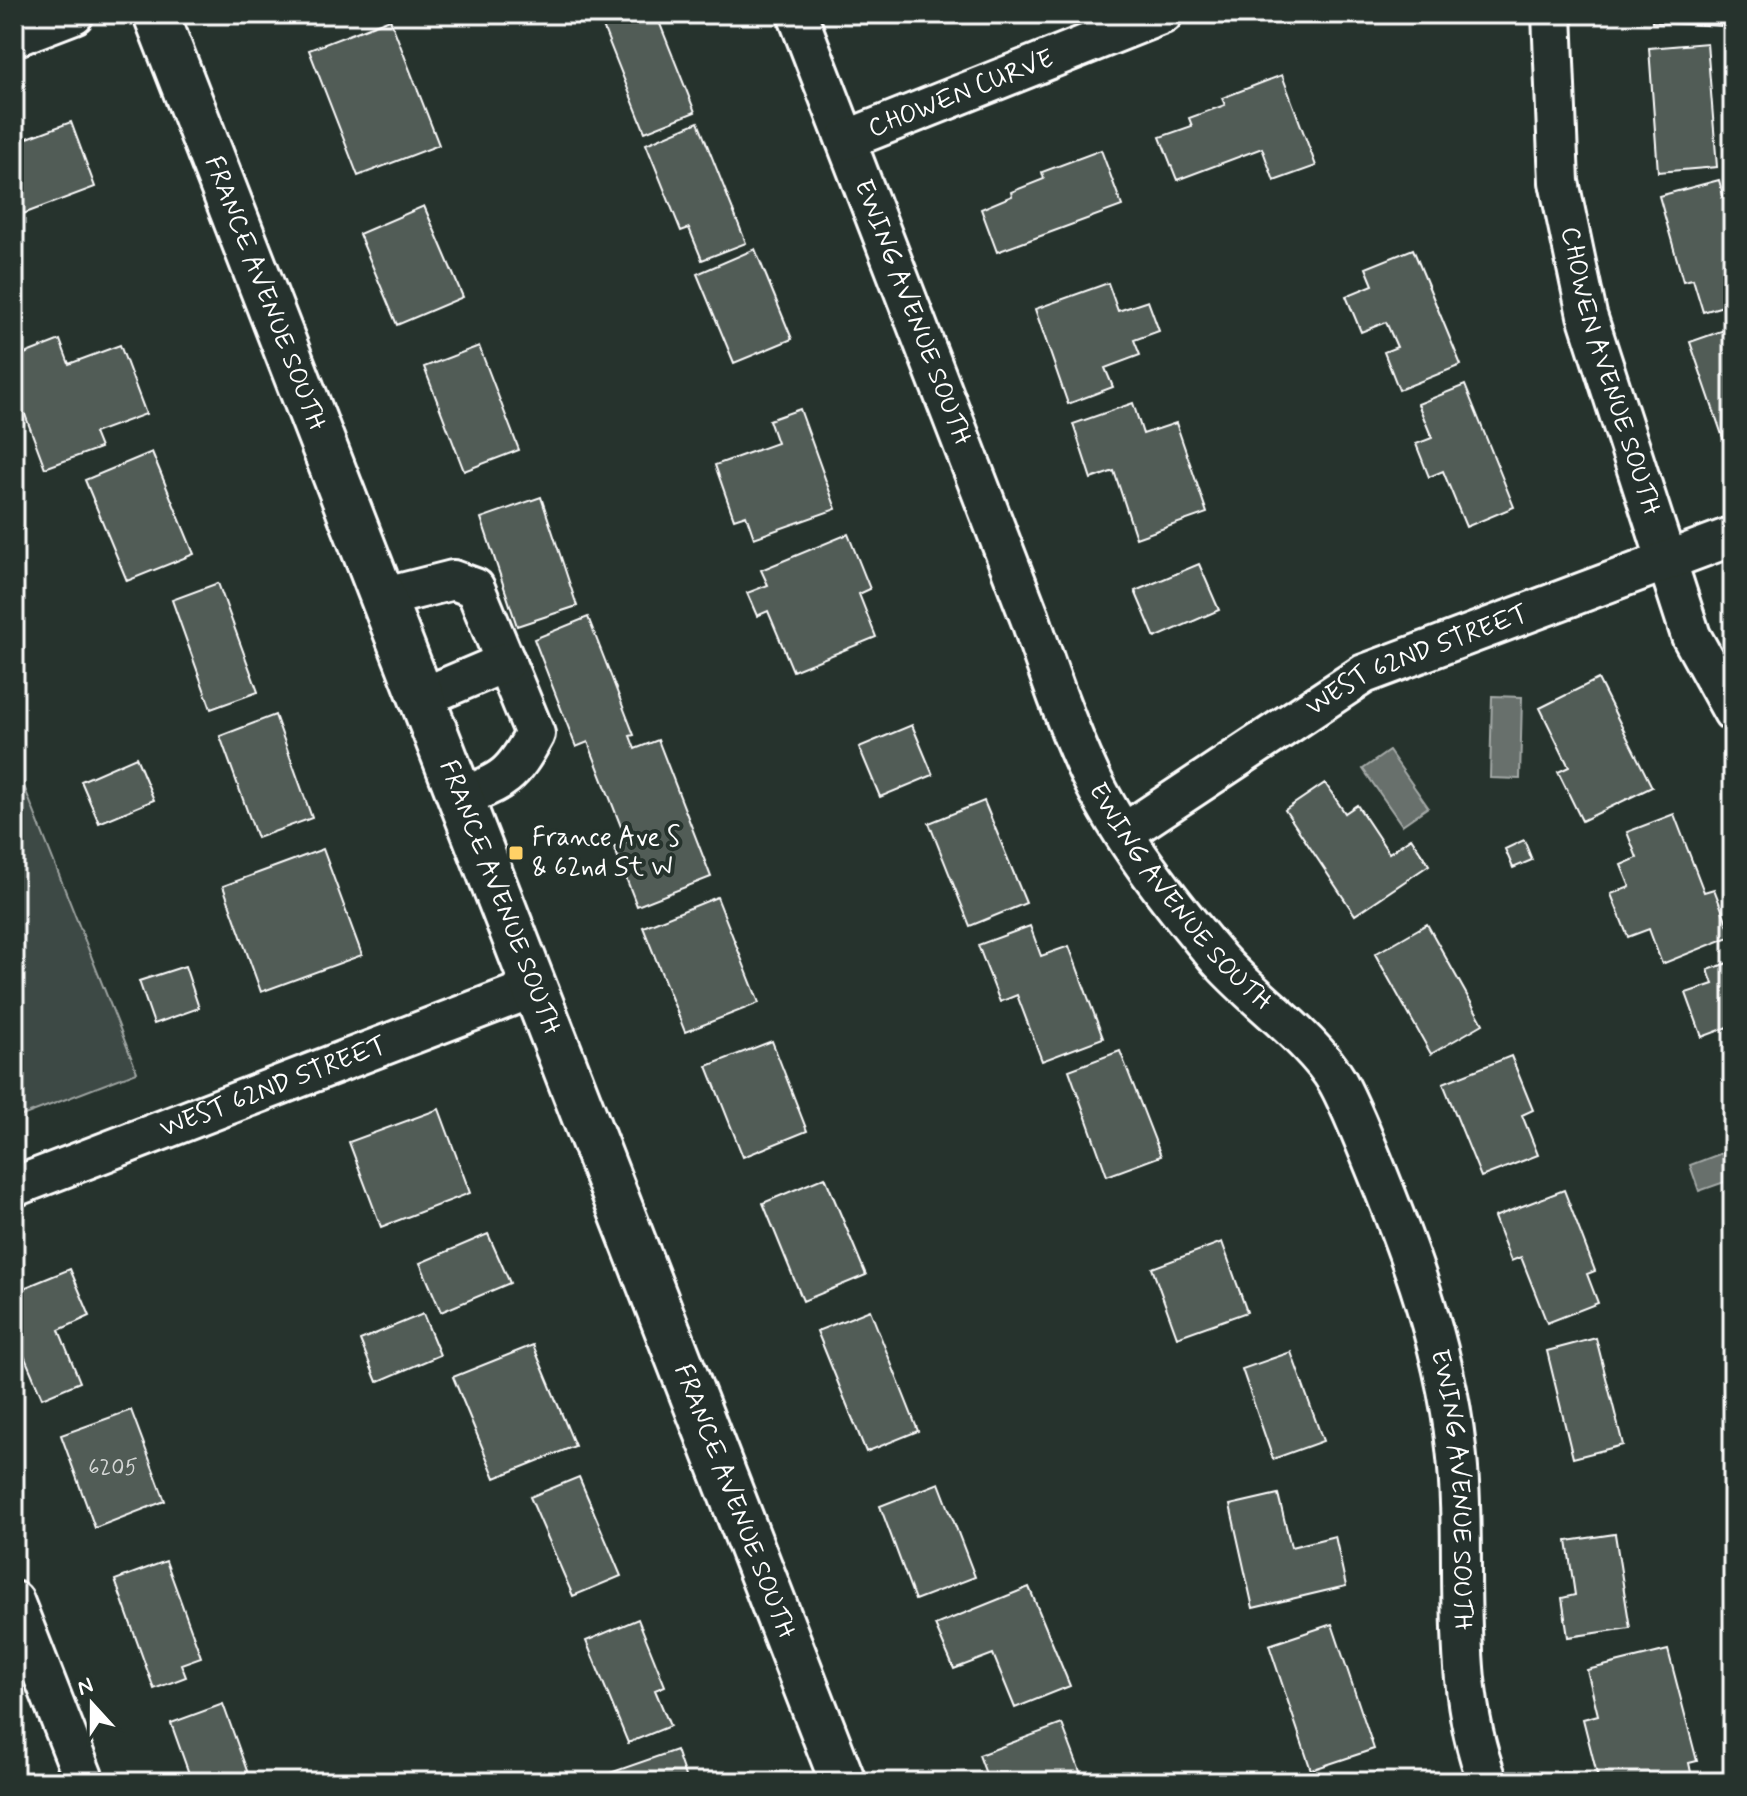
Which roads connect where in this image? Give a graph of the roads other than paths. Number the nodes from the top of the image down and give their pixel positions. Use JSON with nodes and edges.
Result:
{"nodes":[{"id":1,"x":74,"y":14,"type":"edge"},
{"id":2,"x":156,"y":14,"type":"edge"},
{"id":3,"x":797,"y":14,"type":"edge"},
{"id":4,"x":1163,"y":14,"type":"edge"},
{"id":5,"x":1552,"y":14,"type":"edge"},
{"id":6,"x":14,"y":37,"type":"edge"},
{"id":7,"x":846,"y":140,"type":"junction"},
{"id":8,"x":1733,"y":536,"type":"edge"},
{"id":9,"x":1666,"y":561,"type":"junction"},
{"id":10,"x":382,"y":598,"type":"junction"},
{"id":11,"x":506,"y":662,"type":"junction"},
{"id":12,"x":421,"y":698,"type":"junction"},
{"id":13,"x":1733,"y":712,"type":"edge"},
{"id":14,"x":460,"y":798,"type":"junction"},
{"id":15,"x":1124,"y":833,"type":"junction"},
{"id":16,"x":533,"y":988,"type":"junction"},
{"id":17,"x":14,"y":1187,"type":"edge"},
{"id":18,"x":14,"y":1601,"type":"edge"},
{"id":19,"x":85,"y":1782,"type":"edge"},
{"id":20,"x":843,"y":1782,"type":"edge"},
{"id":21,"x":1488,"y":1782,"type":"edge"}],
"edges":[{"from":1,"to":6,"type":"street"},
{"from":2,"to":10,"type":"main road","name":"FRANCE AVENUE SOUTH"},
{"from":3,"to":7,"type":"street","name":"EWING AVENUE SOUTH"},
{"from":4,"to":7,"type":"street","name":"CHOWEN CURVE"},
{"from":5,"to":9,"type":"street","name":"CHOWEN AVENUE SOUTH"},
{"from":7,"to":15,"type":"street","name":"EWING AVENUE SOUTH"},
{"from":8,"to":9,"type":"street","name":"WEST 62ND STREET"},
{"from":9,"to":13,"type":"street","name":"CHOWEN AVENUE SOUTH"},
{"from":9,"to":15,"type":"street","name":"WEST 62ND STREET"},
{"from":10,"to":11,"type":"street"},
{"from":10,"to":12,"type":"main road","name":"FRANCE AVENUE SOUTH"},
{"from":11,"to":12,"type":"street"},
{"from":11,"to":14,"type":"street"},
{"from":12,"to":14,"type":"main road","name":"FRANCE AVENUE SOUTH"},
{"from":14,"to":16,"type":"main road","name":"FRANCE AVENUE SOUTH"},
{"from":15,"to":21,"type":"street","name":"EWING AVENUE SOUTH"},
{"from":16,"to":17,"type":"street","name":"WEST 62ND STREET"},
{"from":16,"to":20,"type":"main road","name":"FRANCE AVENUE SOUTH"},
{"from":18,"to":19,"type":"street"}]}
